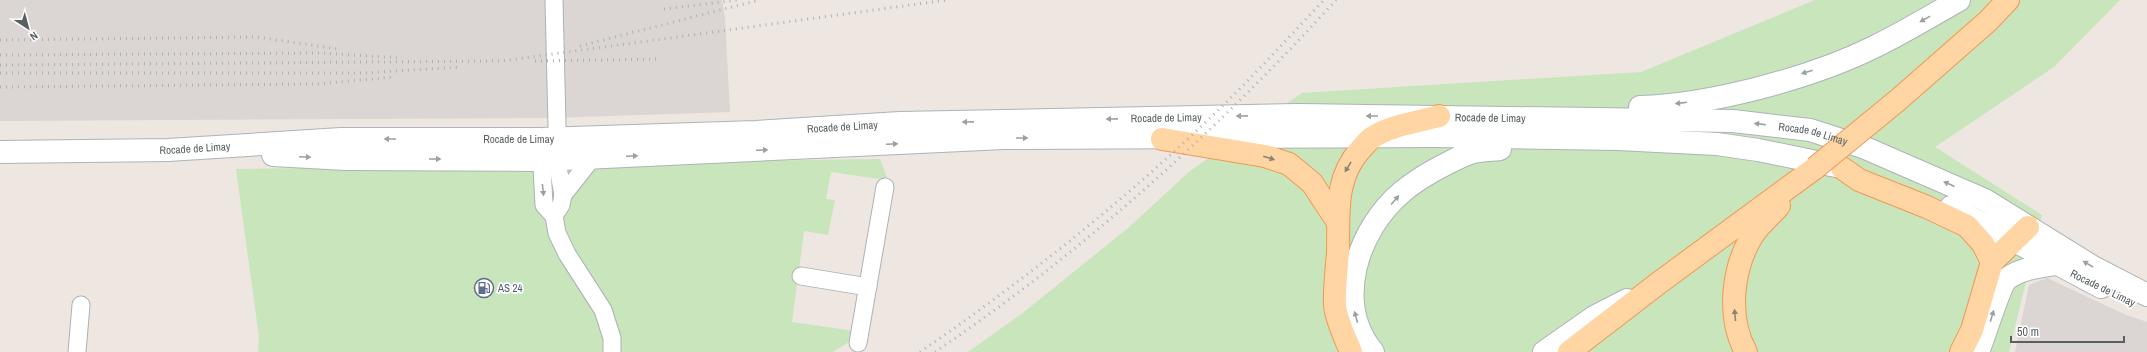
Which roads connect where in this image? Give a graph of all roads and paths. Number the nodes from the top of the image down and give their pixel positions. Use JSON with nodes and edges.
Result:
{"nodes":[{"id":1,"x":554,"y":0,"type":"edge"},
{"id":2,"x":1959,"y":0,"type":"edge"},
{"id":3,"x":2008,"y":0,"type":"edge"},
{"id":4,"x":1439,"y":116,"type":"junction"},
{"id":5,"x":1495,"y":117,"type":"junction"},
{"id":6,"x":1372,"y":138,"type":"junction"},
{"id":7,"x":1162,"y":139,"type":"junction"},
{"id":8,"x":1618,"y":139,"type":"junction"},
{"id":9,"x":550,"y":149,"type":"junction"},
{"id":10,"x":0,"y":152,"type":"edge"},
{"id":11,"x":593,"y":157,"type":"junction"},
{"id":12,"x":1842,"y":168,"type":"junction"},
{"id":13,"x":1810,"y":171,"type":"junction"},
{"id":14,"x":885,"y":187,"type":"dead end"},
{"id":15,"x":563,"y":195,"type":"junction"},
{"id":16,"x":554,"y":216,"type":"junction"},
{"id":17,"x":1337,"y":221,"type":"junction"},
{"id":18,"x":2020,"y":234,"type":"junction"},
{"id":19,"x":1992,"y":262,"type":"junction"},
{"id":20,"x":2055,"y":264,"type":"junction"},
{"id":21,"x":801,"y":276,"type":"dead end"},
{"id":22,"x":2007,"y":279,"type":"junction"},
{"id":23,"x":1660,"y":282,"type":"junction"},
{"id":24,"x":868,"y":287,"type":"junction"},
{"id":25,"x":2147,"y":295,"type":"edge"},
{"id":26,"x":81,"y":305,"type":"dead end"},
{"id":27,"x":2147,"y":309,"type":"edge"},
{"id":28,"x":858,"y":343,"type":"dead end"},
{"id":29,"x":77,"y":352,"type":"edge"},
{"id":30,"x":612,"y":352,"type":"edge"},
{"id":31,"x":1351,"y":352,"type":"edge"},
{"id":32,"x":1373,"y":352,"type":"edge"},
{"id":33,"x":1544,"y":352,"type":"edge"},
{"id":34,"x":1569,"y":352,"type":"edge"},
{"id":35,"x":1746,"y":352,"type":"edge"},
{"id":36,"x":1961,"y":352,"type":"edge"},
{"id":37,"x":1978,"y":352,"type":"edge"}],
"edges":[{"from":1,"to":9,"type":"street"},
{"from":2,"to":5,"type":"main road","one_way":true},
{"from":3,"to":13,"type":"main road","bridge":true},
{"from":4,"to":5,"type":"main road","name":"Rocade de Limay"},
{"from":4,"to":6,"type":"main road"},
{"from":4,"to":9,"type":"main road","name":"Rocade de Limay","one_way":true},
{"from":18,"to":5,"type":"main road","name":"Rocade de Limay","one_way":true},
{"from":6,"to":7,"type":"main road","name":"Rocade de Limay"},
{"from":6,"to":8,"type":"main road","name":"Rocade de Limay"},
{"from":6,"to":17,"type":"main road","one_way":true},
{"from":11,"to":7,"type":"main road","name":"Rocade de Limay","one_way":true},
{"from":7,"to":17,"type":"main road","one_way":true},
{"from":8,"to":12,"type":"main road","name":"Rocade de Limay"},
{"from":32,"to":8,"type":"main road","one_way":true},
{"from":9,"to":10,"type":"main road","name":"Rocade de Limay"},
{"from":9,"to":11,"type":"main road","name":"Rocade de Limay"},
{"from":9,"to":15,"type":"street"},
{"from":9,"to":16,"type":"street","one_way":true},
{"from":11,"to":15,"type":"street"},
{"from":12,"to":18,"type":"main road","name":"Rocade de Limay"},
{"from":12,"to":19,"type":"main road"},
{"from":13,"to":23,"type":"main road"},
{"from":35,"to":13,"type":"main road","one_way":true},
{"from":14,"to":24,"type":"street"},
{"from":15,"to":16,"type":"street"},
{"from":16,"to":30,"type":"street"},
{"from":17,"to":31,"type":"main road"},
{"from":18,"to":19,"type":"main road"},
{"from":18,"to":20,"type":"main road","name":"Rocade de Limay"},
{"from":18,"to":22,"type":"main road"},
{"from":25,"to":18,"type":"main road","name":"Rocade de Limay","one_way":true},
{"from":19,"to":36,"type":"main road"},
{"from":20,"to":22,"type":"main road"},
{"from":20,"to":27,"type":"main road","name":"Rocade de Limay"},
{"from":21,"to":24,"type":"street"},
{"from":37,"to":22,"type":"main road","one_way":true},
{"from":23,"to":33,"type":"main road"},
{"from":23,"to":34,"type":"main road"},
{"from":24,"to":28,"type":"street"},
{"from":26,"to":29,"type":"street"}]}
